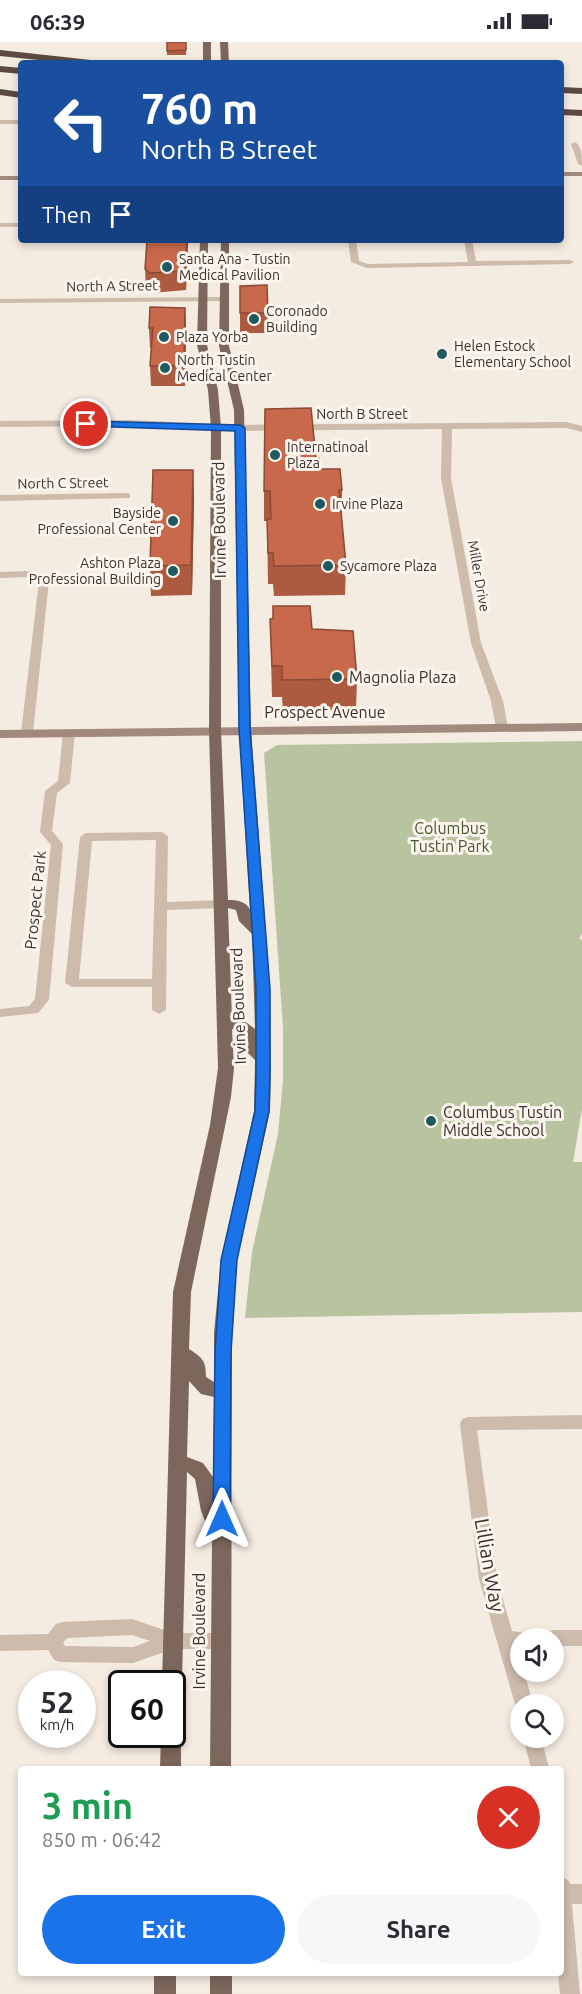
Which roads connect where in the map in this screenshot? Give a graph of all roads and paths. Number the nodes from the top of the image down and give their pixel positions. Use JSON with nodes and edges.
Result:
{"nodes":[{"id":1,"x":207,"y":42,"type":"edge"},
{"id":2,"x":224,"y":42,"type":"edge"},
{"id":3,"x":0,"y":53,"type":"edge"},
{"id":4,"x":0,"y":59,"type":"edge"},
{"id":5,"x":64,"y":60,"type":"edge"},
{"id":6,"x":207,"y":60,"type":"edge"},
{"id":7,"x":225,"y":60,"type":"edge"},
{"id":8,"x":18,"y":61,"type":"edge"},
{"id":9,"x":18,"y":61,"type":"edge"},
{"id":10,"x":0,"y":69,"type":"edge"},
{"id":11,"x":18,"y":71,"type":"edge"},
{"id":12,"x":0,"y":82,"type":"edge"},
{"id":13,"x":18,"y":84,"type":"edge"},
{"id":14,"x":564,"y":90,"type":"edge"},
{"id":15,"x":582,"y":91,"type":"edge"},
{"id":16,"x":0,"y":92,"type":"edge"},
{"id":17,"x":18,"y":95,"type":"edge"},
{"id":18,"x":564,"y":100,"type":"edge"},
{"id":19,"x":582,"y":101,"type":"edge"},
{"id":20,"x":564,"y":112,"type":"edge"},
{"id":21,"x":582,"y":113,"type":"edge"},
{"id":22,"x":564,"y":118,"type":"edge"},
{"id":23,"x":582,"y":118,"type":"edge"},
{"id":24,"x":0,"y":122,"type":"edge"},
{"id":25,"x":18,"y":122,"type":"edge"},
{"id":26,"x":576,"y":144,"type":"dead end"},
{"id":27,"x":582,"y":164,"type":"edge"},
{"id":28,"x":564,"y":174,"type":"edge"},
{"id":29,"x":582,"y":174,"type":"edge"},
{"id":30,"x":0,"y":178,"type":"edge"},
{"id":31,"x":18,"y":178,"type":"edge"},
{"id":32,"x":0,"y":225,"type":"edge"},
{"id":33,"x":18,"y":225,"type":"edge"},
{"id":34,"x":204,"y":243,"type":"edge"},
{"id":35,"x":225,"y":243,"type":"edge"},
{"id":36,"x":352,"y":243,"type":"edge"},
{"id":37,"x":469,"y":243,"type":"edge"},
{"id":38,"x":570,"y":262,"type":"dead end"},
{"id":39,"x":473,"y":265,"type":"junction"},
{"id":40,"x":202,"y":299,"type":"junction"},
{"id":41,"x":225,"y":299,"type":"junction"},
{"id":42,"x":0,"y":301,"type":"edge"},
{"id":43,"x":0,"y":424,"type":"edge"},
{"id":44,"x":447,"y":426,"type":"junction"},
{"id":45,"x":216,"y":428,"type":"junction"},
{"id":46,"x":240,"y":428,"type":"junction"},
{"id":47,"x":581,"y":428,"type":"edge"},
{"id":48,"x":127,"y":496,"type":"dead end"},
{"id":49,"x":0,"y":498,"type":"edge"},
{"id":50,"x":229,"y":530,"type":"junction"},
{"id":51,"x":0,"y":574,"type":"edge"},
{"id":52,"x":582,"y":727,"type":"edge"},
{"id":53,"x":502,"y":728,"type":"junction"},
{"id":54,"x":245,"y":729,"type":"junction"},
{"id":55,"x":215,"y":730,"type":"junction"},
{"id":56,"x":69,"y":732,"type":"junction"},
{"id":57,"x":27,"y":733,"type":"junction"},
{"id":58,"x":0,"y":734,"type":"edge"},
{"id":59,"x":222,"y":904,"type":"junction"},
{"id":60,"x":162,"y":906,"type":"junction"},
{"id":61,"x":257,"y":931,"type":"junction"},
{"id":62,"x":159,"y":983,"type":"junction"},
{"id":63,"x":159,"y":1010,"type":"dead end"},
{"id":64,"x":0,"y":1012,"type":"edge"},
{"id":65,"x":226,"y":1024,"type":"junction"},
{"id":66,"x":263,"y":1058,"type":"junction"},
{"id":67,"x":180,"y":1352,"type":"junction"},
{"id":68,"x":222,"y":1390,"type":"junction"},
{"id":69,"x":582,"y":1422,"type":"edge"},
{"id":70,"x":177,"y":1462,"type":"junction"},
{"id":71,"x":222,"y":1540,"type":"junction"},
{"id":72,"x":510,"y":1634,"type":"edge"},
{"id":73,"x":564,"y":1638,"type":"edge"},
{"id":74,"x":582,"y":1638,"type":"edge"},
{"id":75,"x":173,"y":1641,"type":"junction"},
{"id":76,"x":222,"y":1641,"type":"junction"},
{"id":77,"x":52,"y":1642,"type":"junction"},
{"id":78,"x":0,"y":1643,"type":"edge"},
{"id":79,"x":172,"y":1670,"type":"edge"},
{"id":80,"x":171,"y":1748,"type":"edge"},
{"id":81,"x":535,"y":1748,"type":"edge"},
{"id":82,"x":170,"y":1766,"type":"edge"},
{"id":83,"x":221,"y":1766,"type":"edge"},
{"id":84,"x":539,"y":1766,"type":"edge"},
{"id":85,"x":568,"y":1892,"type":"edge"},
{"id":86,"x":165,"y":1976,"type":"edge"},
{"id":87,"x":221,"y":1976,"type":"edge"},
{"id":88,"x":165,"y":1994,"type":"edge"},
{"id":89,"x":221,"y":1994,"type":"edge"},
{"id":90,"x":570,"y":1994,"type":"edge"}],
"edges":[{"from":1,"to":6,"type":"main road"},
{"from":2,"to":7,"type":"main road"},
{"from":3,"to":5,"type":"highway"},
{"from":4,"to":8,"type":"highway"},
{"from":4,"to":9,"type":"highway"},
{"from":10,"to":11,"type":"highway"},
{"from":12,"to":13,"type":"highway"},
{"from":14,"to":15,"type":"highway"},
{"from":16,"to":17,"type":"highway"},
{"from":18,"to":19,"type":"highway"},
{"from":20,"to":21,"type":"highway"},
{"from":22,"to":23,"type":"highway"},
{"from":24,"to":25,"type":"street"},
{"from":26,"to":27,"type":"street"},
{"from":28,"to":29,"type":"main road"},
{"from":30,"to":31,"type":"main road"},
{"from":32,"to":33,"type":"street"},
{"from":34,"to":40,"type":"main road","name":"Irvine Boulevard"},
{"from":35,"to":41,"type":"main road","name":"Irvine Boulevard"},
{"from":36,"to":39,"type":"street"},
{"from":37,"to":39,"type":"street"},
{"from":38,"to":39,"type":"street"},
{"from":40,"to":41,"type":"street","name":"North A Street"},
{"from":40,"to":42,"type":"street","name":"North A Street"},
{"from":40,"to":45,"type":"main road","name":"Irvine Boulevard"},
{"from":41,"to":46,"type":"main road","name":"Irvine Boulevard"},
{"from":43,"to":45,"type":"street","name":"North B Street"},
{"from":44,"to":46,"type":"street","name":"North B Street"},
{"from":44,"to":47,"type":"street","name":"North B Street"},
{"from":44,"to":53,"type":"street","name":"Miller Drive"},
{"from":45,"to":46,"type":"street","name":"North B Street"},
{"from":45,"to":50,"type":"main road","name":"Irvine Boulevard"},
{"from":46,"to":50,"type":"main road","name":"Irvine Boulevard"},
{"from":48,"to":49,"type":"street","name":"North C Street"},
{"from":50,"to":54,"type":"main road","name":"Irvine Boulevard"},
{"from":50,"to":55,"type":"main road","name":"Irvine Boulevard"},
{"from":51,"to":57,"type":"street"},
{"from":52,"to":53,"type":"main road","name":"Prospect Avenue"},
{"from":53,"to":54,"type":"main road","name":"Prospect Avenue"},
{"from":54,"to":55,"type":"main road","name":"Prospect Avenue"},
{"from":54,"to":61,"type":"main road","name":"Irvine Boulevard"},
{"from":55,"to":56,"type":"main road","name":"Prospect Avenue"},
{"from":55,"to":59,"type":"main road","name":"Irvine Boulevard"},
{"from":56,"to":57,"type":"main road","name":"Prospect Avenue"},
{"from":56,"to":64,"type":"street","name":"Prospect Park"},
{"from":57,"to":58,"type":"main road","name":"Prospect Avenue"},
{"from":59,"to":60,"type":"street"},
{"from":59,"to":61,"type":"main road"},
{"from":59,"to":65,"type":"main road","name":"Irvine Boulevard"},
{"from":60,"to":62,"type":"street"},
{"from":60,"to":62,"type":"street"},
{"from":61,"to":66,"type":"main road","name":"Irvine Boulevard"},
{"from":62,"to":63,"type":"street"},
{"from":65,"to":66,"type":"main road"},
{"from":65,"to":67,"type":"main road","name":"Irvine Boulevard"},
{"from":66,"to":68,"type":"main road","name":"Irvine Boulevard"},
{"from":67,"to":68,"type":"main road"},
{"from":67,"to":70,"type":"main road","name":"Irvine Boulevard"},
{"from":68,"to":71,"type":"main road","name":"Irvine Boulevard"},
{"from":69,"to":72,"type":"street","name":"Lillian Way"},
{"from":70,"to":71,"type":"main road"},
{"from":70,"to":75,"type":"main road","name":"Irvine Boulevard"},
{"from":71,"to":76,"type":"main road","name":"Irvine Boulevard"},
{"from":73,"to":74,"type":"street"},
{"from":75,"to":76,"type":"street"},
{"from":75,"to":77,"type":"street"},
{"from":75,"to":77,"type":"street"},
{"from":75,"to":79,"type":"main road","name":"Irvine Boulevard"},
{"from":76,"to":83,"type":"main road","name":"Irvine Boulevard"},
{"from":77,"to":78,"type":"street"},
{"from":80,"to":82,"type":"main road"},
{"from":81,"to":84,"type":"street"},
{"from":85,"to":90,"type":"street"},
{"from":86,"to":88,"type":"main road"},
{"from":87,"to":89,"type":"main road"}]}
